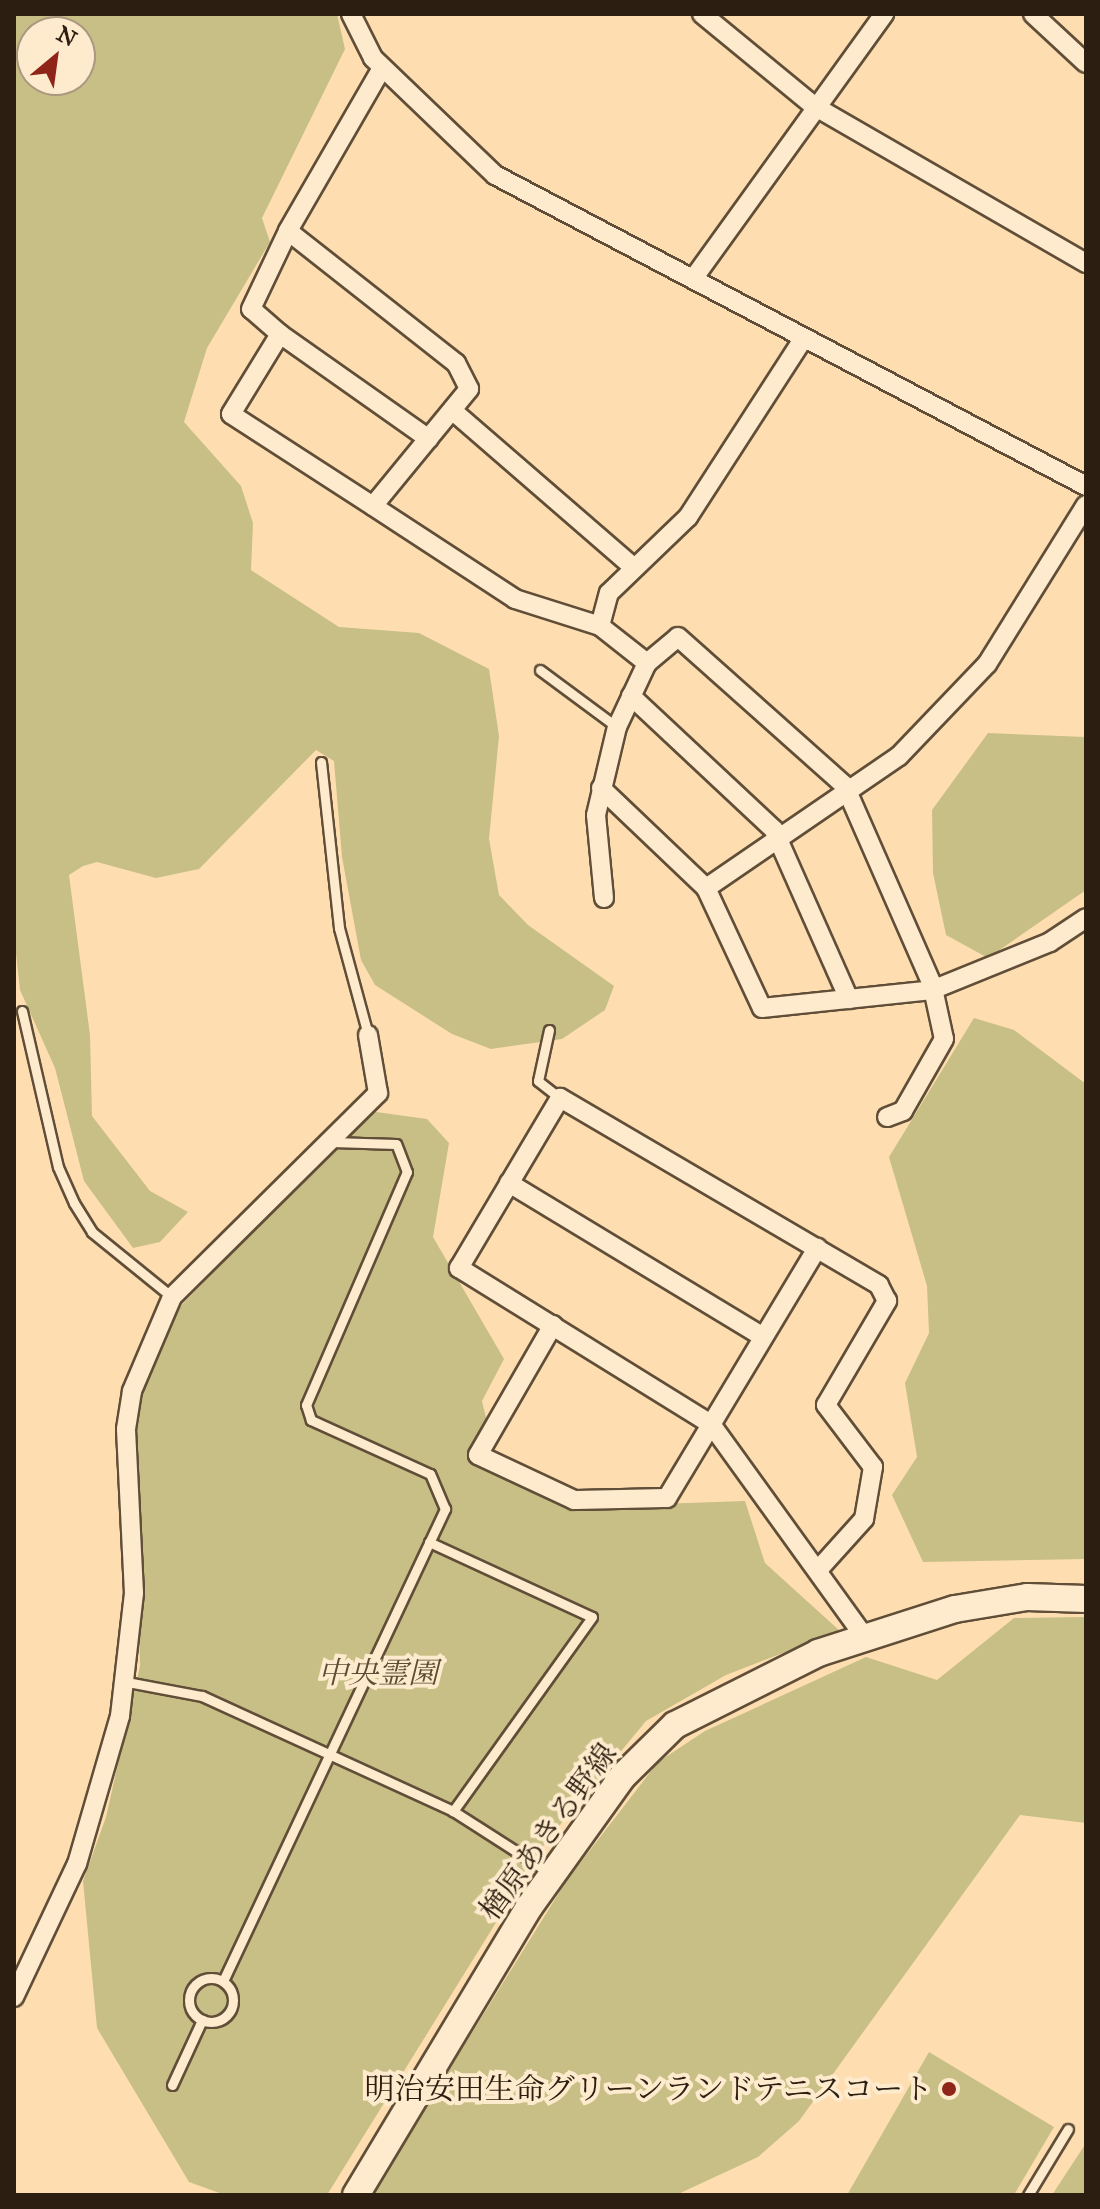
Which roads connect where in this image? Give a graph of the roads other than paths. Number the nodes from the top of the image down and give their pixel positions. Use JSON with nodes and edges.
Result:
{"nodes":[{"id":1,"x":351,"y":14,"type":"edge"},
{"id":2,"x":702,"y":14,"type":"edge"},
{"id":3,"x":884,"y":14,"type":"edge"},
{"id":4,"x":1033,"y":14,"type":"edge"},
{"id":5,"x":1086,"y":63,"type":"edge"},
{"id":6,"x":382,"y":68,"type":"junction"},
{"id":7,"x":814,"y":106,"type":"junction"},
{"id":8,"x":288,"y":231,"type":"junction"},
{"id":9,"x":1086,"y":263,"type":"edge"},
{"id":10,"x":693,"y":279,"type":"junction"},
{"id":11,"x":280,"y":334,"type":"junction"},
{"id":12,"x":803,"y":339,"type":"junction"},
{"id":13,"x":453,"y":411,"type":"junction"},
{"id":14,"x":429,"y":439,"type":"junction"},
{"id":15,"x":1086,"y":486,"type":"edge"},
{"id":16,"x":1086,"y":505,"type":"edge"},
{"id":17,"x":373,"y":506,"type":"junction"},
{"id":18,"x":632,"y":566,"type":"junction"},
{"id":19,"x":600,"y":626,"type":"junction"},
{"id":20,"x":647,"y":663,"type":"junction"},
{"id":21,"x":540,"y":670,"type":"dead end"},
{"id":22,"x":631,"y":696,"type":"junction"},
{"id":23,"x":617,"y":727,"type":"junction"},
{"id":24,"x":321,"y":762,"type":"dead end"},
{"id":25,"x":601,"y":788,"type":"junction"},
{"id":26,"x":848,"y":792,"type":"junction"},
{"id":27,"x":779,"y":839,"type":"junction"},
{"id":28,"x":706,"y":888,"type":"junction"},
{"id":29,"x":604,"y":898,"type":"dead end"},
{"id":30,"x":1086,"y":918,"type":"edge"},
{"id":31,"x":932,"y":990,"type":"junction"},
{"id":32,"x":849,"y":999,"type":"junction"},
{"id":33,"x":22,"y":1011,"type":"dead end"},
{"id":34,"x":549,"y":1030,"type":"dead end"},
{"id":35,"x":368,"y":1035,"type":"joint"},
{"id":36,"x":560,"y":1098,"type":"junction"},
{"id":37,"x":887,"y":1117,"type":"dead end"},
{"id":38,"x":332,"y":1142,"type":"junction"},
{"id":39,"x":509,"y":1183,"type":"junction"},
{"id":40,"x":817,"y":1248,"type":"junction"},
{"id":41,"x":172,"y":1297,"type":"junction"},
{"id":42,"x":553,"y":1325,"type":"junction"},
{"id":43,"x":763,"y":1337,"type":"junction"},
{"id":44,"x":711,"y":1424,"type":"junction"},
{"id":45,"x":429,"y":1542,"type":"junction"},
{"id":46,"x":818,"y":1570,"type":"junction"},
{"id":47,"x":1086,"y":1599,"type":"edge"},
{"id":48,"x":866,"y":1639,"type":"junction"},
{"id":49,"x":127,"y":1682,"type":"junction"},
{"id":50,"x":330,"y":1756,"type":"junction"},
{"id":51,"x":453,"y":1811,"type":"junction"},
{"id":52,"x":552,"y":1874,"type":"junction"},
{"id":53,"x":223,"y":1981,"type":"junction"},
{"id":54,"x":14,"y":1997,"type":"edge"},
{"id":55,"x":202,"y":2020,"type":"junction"},
{"id":56,"x":172,"y":2085,"type":"dead end"},
{"id":57,"x":1068,"y":2129,"type":"dead end"},
{"id":58,"x":356,"y":2195,"type":"edge"},
{"id":59,"x":1028,"y":2195,"type":"edge"}],
"edges":[{"from":1,"to":6,"type":"street"},
{"from":2,"to":7,"type":"street"},
{"from":3,"to":7,"type":"street"},
{"from":4,"to":5,"type":"street"},
{"from":6,"to":8,"type":"street"},
{"from":6,"to":10,"type":"street"},
{"from":7,"to":9,"type":"street"},
{"from":7,"to":10,"type":"street"},
{"from":8,"to":11,"type":"street"},
{"from":8,"to":13,"type":"street"},
{"from":10,"to":12,"type":"street"},
{"from":11,"to":14,"type":"street"},
{"from":11,"to":17,"type":"street"},
{"from":12,"to":15,"type":"street"},
{"from":12,"to":18,"type":"street"},
{"from":13,"to":14,"type":"street"},
{"from":13,"to":18,"type":"street"},
{"from":14,"to":17,"type":"street"},
{"from":16,"to":26,"type":"street"},
{"from":17,"to":19,"type":"street"},
{"from":18,"to":19,"type":"street"},
{"from":19,"to":20,"type":"street"},
{"from":20,"to":22,"type":"street"},
{"from":20,"to":26,"type":"street"},
{"from":21,"to":23,"type":"lane"},
{"from":22,"to":23,"type":"street"},
{"from":22,"to":27,"type":"street"},
{"from":23,"to":25,"type":"street"},
{"from":24,"to":35,"type":"lane"},
{"from":25,"to":28,"type":"street"},
{"from":25,"to":29,"type":"street"},
{"from":26,"to":27,"type":"street"},
{"from":26,"to":31,"type":"street"},
{"from":27,"to":28,"type":"street"},
{"from":27,"to":32,"type":"street"},
{"from":28,"to":32,"type":"street"},
{"from":30,"to":31,"type":"street"},
{"from":31,"to":32,"type":"street"},
{"from":31,"to":37,"type":"street"},
{"from":33,"to":41,"type":"lane"},
{"from":34,"to":36,"type":"lane"},
{"from":35,"to":38,"type":"street"},
{"from":36,"to":39,"type":"street"},
{"from":36,"to":40,"type":"street"},
{"from":38,"to":41,"type":"street"},
{"from":38,"to":45,"type":"lane"},
{"from":39,"to":42,"type":"street"},
{"from":39,"to":43,"type":"street"},
{"from":40,"to":43,"type":"street"},
{"from":40,"to":46,"type":"street"},
{"from":41,"to":49,"type":"street"},
{"from":42,"to":44,"type":"street"},
{"from":42,"to":44,"type":"street"},
{"from":43,"to":44,"type":"street"},
{"from":44,"to":46,"type":"street"},
{"from":45,"to":50,"type":"lane"},
{"from":45,"to":51,"type":"lane"},
{"from":46,"to":48,"type":"street"},
{"from":47,"to":48,"type":"main road","name":"楢原あきる野線"},
{"from":48,"to":52,"type":"main road","name":"楢原あきる野線"},
{"from":49,"to":50,"type":"lane"},
{"from":49,"to":54,"type":"street"},
{"from":50,"to":51,"type":"lane"},
{"from":50,"to":53,"type":"lane"},
{"from":51,"to":52,"type":"lane"},
{"from":52,"to":58,"type":"main road","name":"楢原あきる野線"},
{"from":53,"to":55,"type":"lane"},
{"from":53,"to":55,"type":"lane"},
{"from":55,"to":56,"type":"lane"},
{"from":57,"to":59,"type":"lane"}]}
